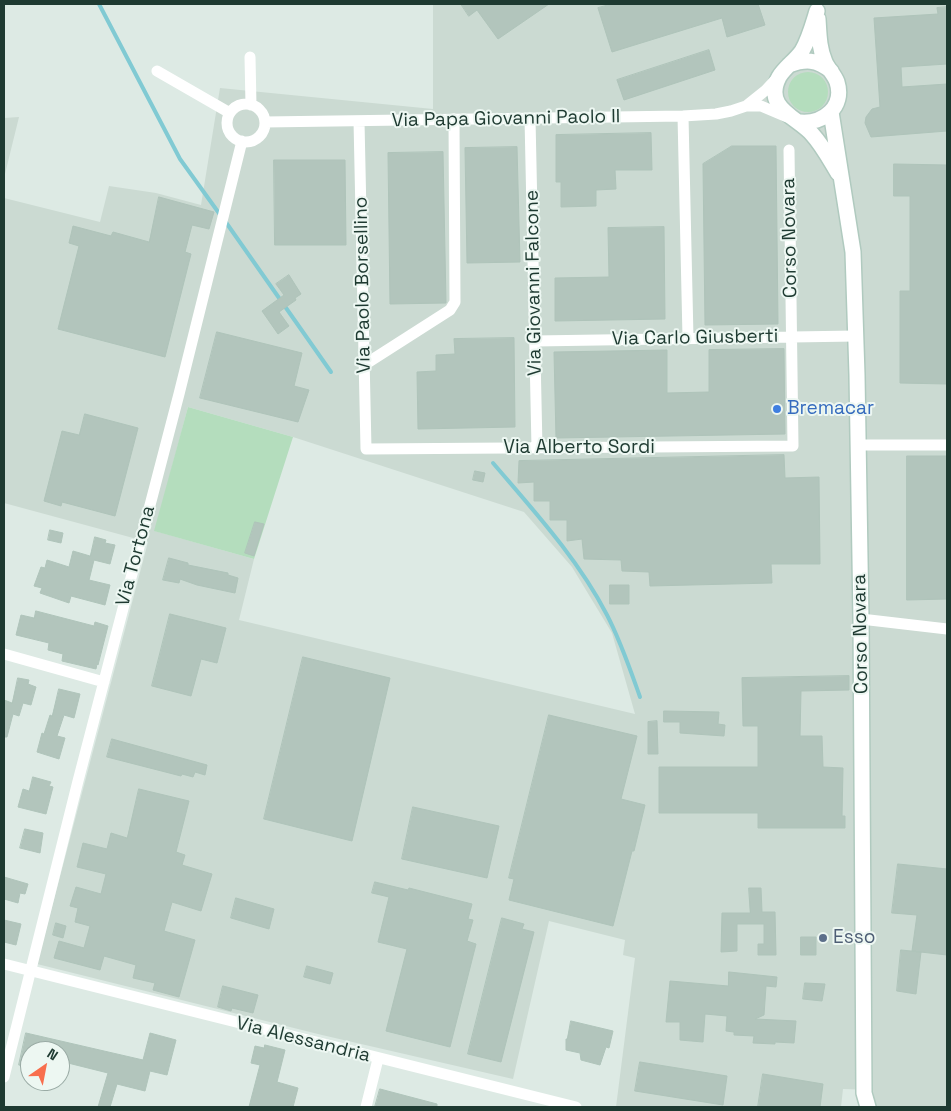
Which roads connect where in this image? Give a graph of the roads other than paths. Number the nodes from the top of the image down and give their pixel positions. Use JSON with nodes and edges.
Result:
{"nodes":[{"id":1,"x":817,"y":7,"type":"edge"},
{"id":2,"x":250,"y":57,"type":"dead end"},
{"id":3,"x":786,"y":68,"type":"junction"},
{"id":4,"x":157,"y":71,"type":"dead end"},
{"id":5,"x":832,"y":72,"type":"junction"},
{"id":6,"x":251,"y":104,"type":"junction"},
{"id":7,"x":746,"y":106,"type":"junction"},
{"id":8,"x":831,"y":112,"type":"junction"},
{"id":9,"x":230,"y":113,"type":"junction"},
{"id":10,"x":683,"y":116,"type":"junction"},
{"id":11,"x":530,"y":118,"type":"junction"},
{"id":12,"x":454,"y":119,"type":"junction"},
{"id":13,"x":794,"y":120,"type":"junction"},
{"id":14,"x":359,"y":121,"type":"junction"},
{"id":15,"x":265,"y":122,"type":"junction"},
{"id":16,"x":242,"y":141,"type":"junction"},
{"id":17,"x":789,"y":150,"type":"dead end"},
{"id":18,"x":840,"y":176,"type":"junction"},
{"id":19,"x":856,"y":336,"type":"junction"},
{"id":20,"x":791,"y":337,"type":"junction"},
{"id":21,"x":688,"y":338,"type":"junction"},
{"id":22,"x":535,"y":341,"type":"junction"},
{"id":23,"x":364,"y":365,"type":"junction"},
{"id":24,"x":859,"y":445,"type":"junction"},
{"id":25,"x":947,"y":445,"type":"edge"},
{"id":26,"x":793,"y":446,"type":"joint"},
{"id":27,"x":537,"y":448,"type":"junction"},
{"id":28,"x":366,"y":449,"type":"joint"},
{"id":29,"x":861,"y":619,"type":"junction"},
{"id":30,"x":947,"y":629,"type":"edge"},
{"id":31,"x":4,"y":654,"type":"edge"},
{"id":32,"x":104,"y":682,"type":"junction"},
{"id":33,"x":4,"y":964,"type":"edge"},
{"id":34,"x":31,"y":971,"type":"junction"},
{"id":35,"x":378,"y":1059,"type":"junction"},
{"id":36,"x":4,"y":1076,"type":"edge"},
{"id":37,"x":541,"y":1103,"type":"edge"},
{"id":38,"x":864,"y":1103,"type":"edge"},
{"id":39,"x":366,"y":1107,"type":"edge"},
{"id":40,"x":576,"y":1107,"type":"edge"}],
"edges":[{"from":1,"to":3,"type":"main road","name":"Corso Novara"},
{"from":1,"to":5,"type":"main road","name":"Corso Novara"},
{"from":2,"to":6,"type":"street"},
{"from":3,"to":5,"type":"main road"},
{"from":3,"to":7,"type":"street","name":"Via Papa Giovanni Paolo II"},
{"from":3,"to":13,"type":"main road","name":"Corso Novara"},
{"from":4,"to":9,"type":"street"},
{"from":5,"to":8,"type":"main road","name":"Corso Novara"},
{"from":6,"to":9,"type":"street"},
{"from":6,"to":15,"type":"street"},
{"from":7,"to":10,"type":"street","name":"Via Papa Giovanni Paolo II"},
{"from":7,"to":13,"type":"street","name":"Via Papa Giovanni Paolo II"},
{"from":8,"to":13,"type":"main road"},
{"from":8,"to":18,"type":"main road","name":"Corso Novara"},
{"from":9,"to":16,"type":"street"},
{"from":10,"to":11,"type":"street","name":"Via Papa Giovanni Paolo II"},
{"from":10,"to":21,"type":"street"},
{"from":11,"to":12,"type":"street","name":"Via Papa Giovanni Paolo II"},
{"from":11,"to":22,"type":"street","name":"Via Giovanni Falcone"},
{"from":12,"to":14,"type":"street","name":"Via Papa Giovanni Paolo II"},
{"from":12,"to":23,"type":"street"},
{"from":13,"to":18,"type":"main road","name":"Corso Novara"},
{"from":14,"to":15,"type":"street","name":"Via Papa Giovanni Paolo II"},
{"from":14,"to":23,"type":"street","name":"Via Paolo Borsellino"},
{"from":15,"to":16,"type":"street"},
{"from":16,"to":32,"type":"street","name":"Via Tortona"},
{"from":17,"to":20,"type":"street","name":"Corso Novara"},
{"from":18,"to":19,"type":"main road","name":"Corso Novara"},
{"from":19,"to":20,"type":"street","name":"Via Carlo Giusberti"},
{"from":19,"to":24,"type":"main road","name":"Corso Novara"},
{"from":20,"to":21,"type":"street","name":"Via Carlo Giusberti"},
{"from":20,"to":26,"type":"street","name":"Corso Novara"},
{"from":21,"to":22,"type":"street","name":"Via Carlo Giusberti"},
{"from":22,"to":27,"type":"street","name":"Via Giovanni Falcone"},
{"from":23,"to":28,"type":"street","name":"Via Paolo Borsellino"},
{"from":24,"to":25,"type":"street"},
{"from":24,"to":29,"type":"main road","name":"Corso Novara"},
{"from":26,"to":27,"type":"street","name":"Via Alberto Sordi"},
{"from":27,"to":28,"type":"street","name":"Via Alberto Sordi"},
{"from":29,"to":30,"type":"street"},
{"from":29,"to":38,"type":"main road","name":"Corso Novara"},
{"from":31,"to":32,"type":"street"},
{"from":32,"to":34,"type":"street","name":"Via Tortona"},
{"from":33,"to":34,"type":"street","name":"Via Alessandria"},
{"from":34,"to":35,"type":"street","name":"Via Alessandria"},
{"from":34,"to":36,"type":"street","name":"Via Tortona"},
{"from":35,"to":37,"type":"street","name":"Via Alessandria"},
{"from":35,"to":39,"type":"street"},
{"from":37,"to":40,"type":"street","name":"Via Alessandria"}]}
